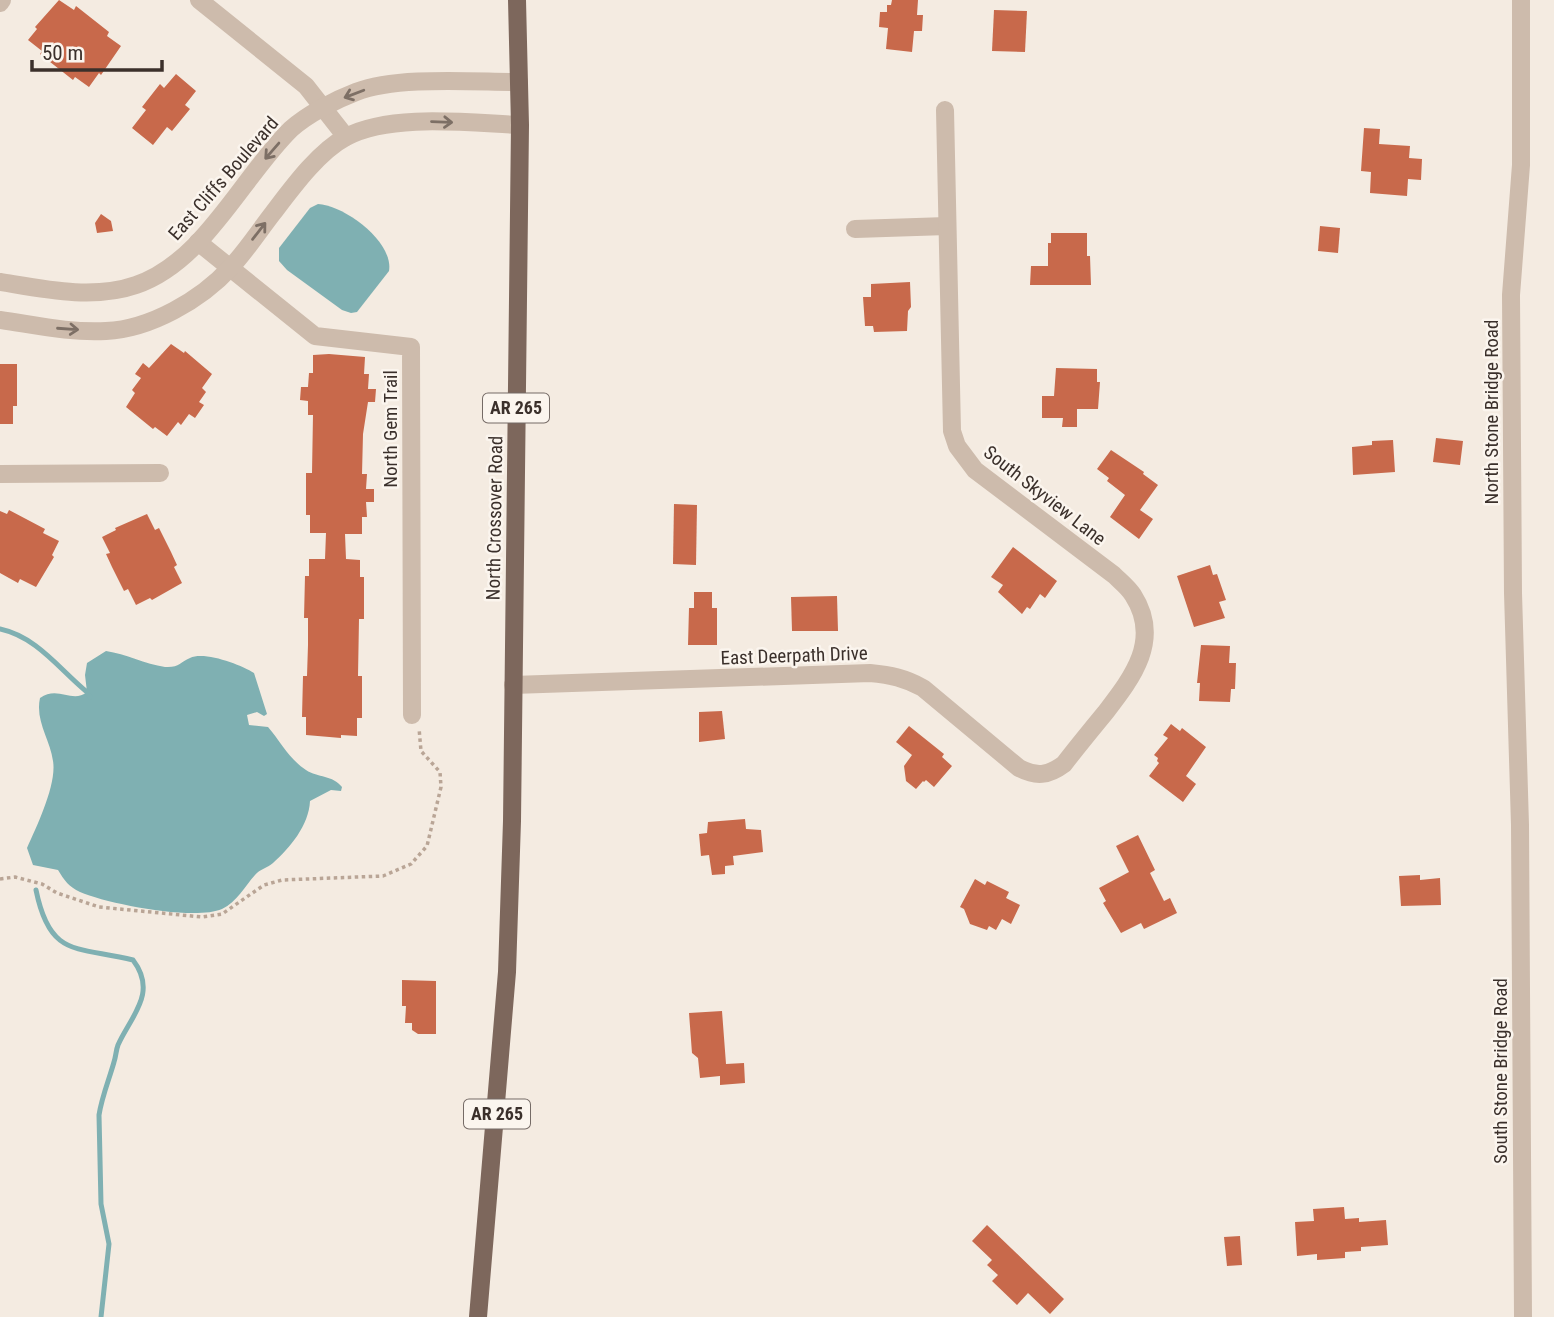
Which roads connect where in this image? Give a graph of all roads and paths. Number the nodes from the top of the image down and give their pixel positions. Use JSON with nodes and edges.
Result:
{"nodes":[{"id":1,"x":200,"y":0,"type":"edge"},
{"id":2,"x":517,"y":0,"type":"edge"},
{"id":3,"x":1521,"y":0,"type":"edge"},
{"id":4,"x":519,"y":82,"type":"junction"},
{"id":5,"x":324,"y":108,"type":"junction"},
{"id":6,"x":946,"y":110,"type":"dead end"},
{"id":7,"x":520,"y":125,"type":"junction"},
{"id":8,"x":345,"y":137,"type":"junction"},
{"id":9,"x":947,"y":226,"type":"junction"},
{"id":10,"x":855,"y":229,"type":"dead end"},
{"id":11,"x":198,"y":242,"type":"junction"},
{"id":12,"x":230,"y":269,"type":"junction"},
{"id":13,"x":0,"y":282,"type":"edge"},
{"id":14,"x":0,"y":320,"type":"edge"},
{"id":15,"x":160,"y":473,"type":"dead end"},
{"id":16,"x":0,"y":474,"type":"edge"},
{"id":17,"x":513,"y":685,"type":"junction"},
{"id":18,"x":412,"y":715,"type":"joint"},
{"id":19,"x":1042,"y":775,"type":"joint"},
{"id":20,"x":1520,"y":825,"type":"joint"},
{"id":21,"x":0,"y":879,"type":"edge"},
{"id":22,"x":478,"y":1317,"type":"edge"},
{"id":23,"x":1524,"y":1317,"type":"edge"}],
"edges":[{"from":1,"to":5,"type":"street"},
{"from":2,"to":4,"type":"main road","name":"North Crossover Road","number":"AR 265"},
{"from":3,"to":20,"type":"street","name":"North Stone Bridge Road"},
{"from":4,"to":5,"type":"street","name":"East Cliffs Boulevard","one_way":true},
{"from":4,"to":7,"type":"main road","name":"North Crossover Road","number":"AR 265"},
{"from":5,"to":8,"type":"street"},
{"from":5,"to":11,"type":"street","name":"East Cliffs Boulevard","one_way":true},
{"from":6,"to":9,"type":"street","name":"South Skyview Lane"},
{"from":8,"to":7,"type":"street","one_way":true},
{"from":7,"to":17,"type":"main road","name":"North Crossover Road","number":"AR 265"},
{"from":12,"to":8,"type":"street","one_way":true},
{"from":9,"to":10,"type":"street"},
{"from":9,"to":19,"type":"street","name":"South Skyview Lane"},
{"from":11,"to":12,"type":"street","name":"North Gem Trail"},
{"from":11,"to":13,"type":"street","name":"East Cliffs Boulevard"},
{"from":14,"to":12,"type":"street","one_way":true},
{"from":12,"to":18,"type":"street","name":"North Gem Trail"},
{"from":15,"to":16,"type":"street"},
{"from":17,"to":19,"type":"street","name":"East Deerpath Drive"},
{"from":17,"to":22,"type":"main road","name":"North Crossover Road","number":"AR 265"},
{"from":18,"to":21,"type":"path"},
{"from":20,"to":23,"type":"street","name":"South Stone Bridge Road"}]}
